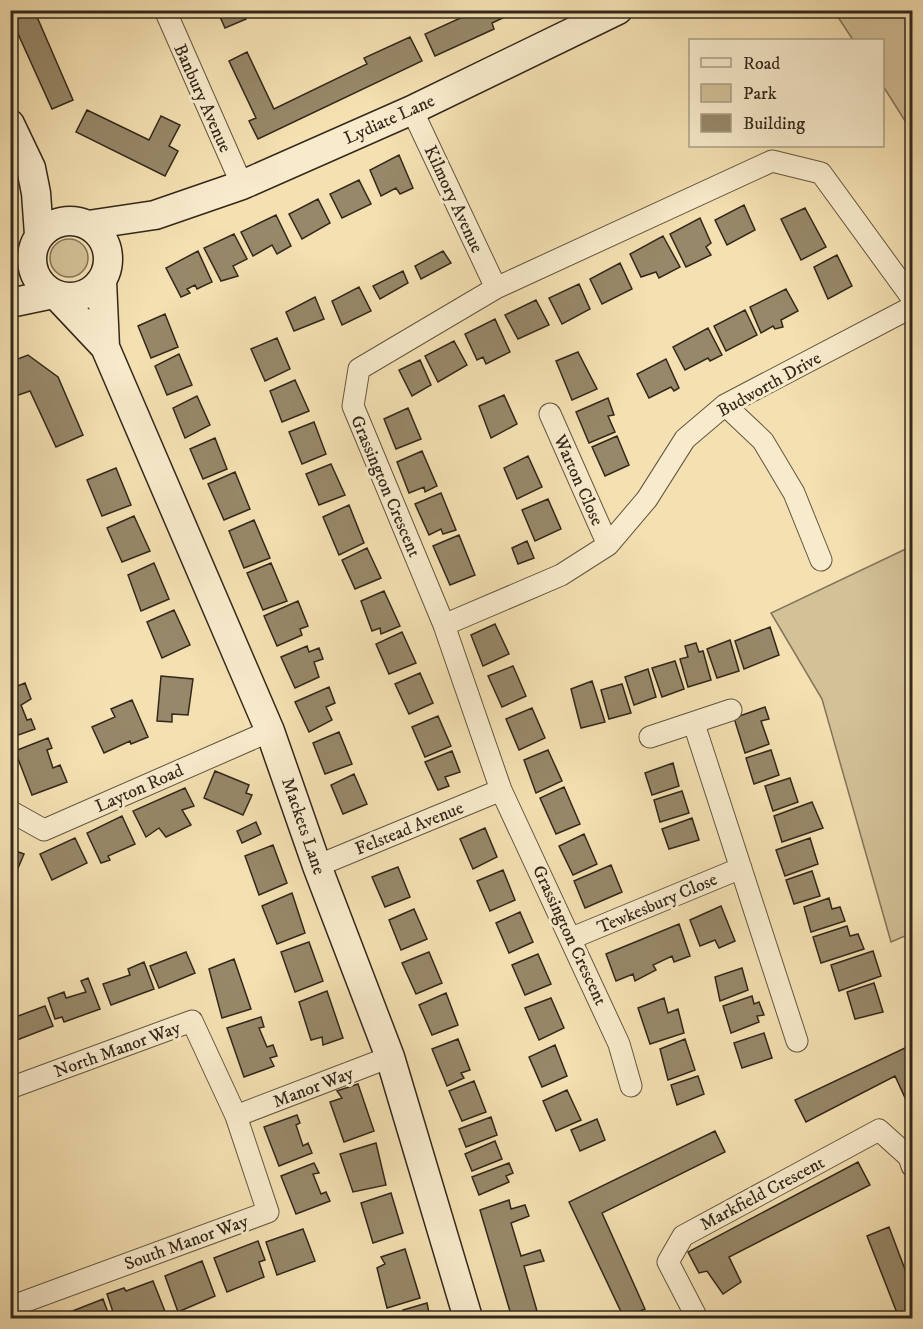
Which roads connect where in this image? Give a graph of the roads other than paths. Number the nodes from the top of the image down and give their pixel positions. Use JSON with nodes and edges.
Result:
{"nodes":[{"id":1,"x":165,"y":10,"type":"edge"},
{"id":2,"x":618,"y":10,"type":"edge"},
{"id":3,"x":412,"y":110,"type":"junction"},
{"id":4,"x":10,"y":124,"type":"edge"},
{"id":5,"x":31,"y":168,"type":"junction"},
{"id":6,"x":242,"y":185,"type":"junction"},
{"id":7,"x":155,"y":215,"type":"junction"},
{"id":8,"x":82,"y":223,"type":"junction"},
{"id":9,"x":35,"y":244,"type":"junction"},
{"id":10,"x":105,"y":268,"type":"junction"},
{"id":11,"x":10,"y":275,"type":"edge"},
{"id":12,"x":496,"y":288,"type":"junction"},
{"id":13,"x":55,"y":294,"type":"junction"},
{"id":14,"x":912,"y":298,"type":"edge"},
{"id":15,"x":10,"y":303,"type":"edge"},
{"id":16,"x":912,"y":307,"type":"edge"},
{"id":17,"x":105,"y":347,"type":"junction"},
{"id":18,"x":725,"y":405,"type":"junction"},
{"id":19,"x":550,"y":414,"type":"dead end"},
{"id":20,"x":608,"y":545,"type":"junction"},
{"id":21,"x":821,"y":560,"type":"dead end"},
{"id":22,"x":444,"y":625,"type":"junction"},
{"id":23,"x":731,"y":710,"type":"dead end"},
{"id":24,"x":694,"y":724,"type":"junction"},
{"id":25,"x":270,"y":731,"type":"junction"},
{"id":26,"x":650,"y":737,"type":"dead end"},
{"id":27,"x":501,"y":790,"type":"junction"},
{"id":28,"x":10,"y":811,"type":"edge"},
{"id":29,"x":317,"y":866,"type":"junction"},
{"id":30,"x":741,"y":868,"type":"junction"},
{"id":31,"x":572,"y":938,"type":"junction"},
{"id":32,"x":797,"y":1041,"type":"dead end"},
{"id":33,"x":390,"y":1057,"type":"junction"},
{"id":34,"x":631,"y":1086,"type":"dead end"},
{"id":35,"x":10,"y":1088,"type":"edge"},
{"id":36,"x":236,"y":1116,"type":"junction"},
{"id":37,"x":912,"y":1166,"type":"edge"},
{"id":38,"x":10,"y":1307,"type":"edge"},
{"id":39,"x":468,"y":1318,"type":"edge"},
{"id":40,"x":697,"y":1318,"type":"edge"}],
"edges":[{"from":1,"to":6,"type":"street","name":"Banbury Avenue"},
{"from":2,"to":3,"type":"street","name":"Lydiate Lane"},
{"from":3,"to":6,"type":"street","name":"Lydiate Lane"},
{"from":3,"to":12,"type":"street","name":"Kilmory Avenue"},
{"from":4,"to":5,"type":"street"},
{"from":5,"to":8,"type":"street"},
{"from":5,"to":9,"type":"street"},
{"from":6,"to":7,"type":"street","name":"Lydiate Lane"},
{"from":7,"to":8,"type":"street","name":"Lydiate Lane"},
{"from":7,"to":10,"type":"street","name":"Lydiate Lane"},
{"from":8,"to":9,"type":"street"},
{"from":8,"to":10,"type":"street"},
{"from":9,"to":11,"type":"street"},
{"from":9,"to":13,"type":"street"},
{"from":10,"to":13,"type":"street"},
{"from":10,"to":17,"type":"street","name":"Mackets Lane"},
{"from":12,"to":14,"type":"street","name":"Grassington Crescent"},
{"from":12,"to":22,"type":"street","name":"Grassington Crescent"},
{"from":13,"to":15,"type":"street"},
{"from":13,"to":17,"type":"street","name":"Mackets Lane"},
{"from":16,"to":18,"type":"street","name":"Budworth Drive"},
{"from":17,"to":25,"type":"street","name":"Mackets Lane"},
{"from":18,"to":20,"type":"street","name":"Budworth Drive"},
{"from":18,"to":21,"type":"street"},
{"from":19,"to":20,"type":"street","name":"Warton Close"},
{"from":20,"to":22,"type":"street","name":"Budworth Drive"},
{"from":22,"to":27,"type":"street","name":"Grassington Crescent"},
{"from":23,"to":24,"type":"street"},
{"from":24,"to":26,"type":"street"},
{"from":24,"to":30,"type":"street","name":"Tewkesbury Close"},
{"from":25,"to":28,"type":"street","name":"Layton Road"},
{"from":25,"to":29,"type":"street","name":"Mackets Lane"},
{"from":27,"to":29,"type":"street","name":"Felstead Avenue"},
{"from":27,"to":31,"type":"street","name":"Grassington Crescent"},
{"from":29,"to":33,"type":"street","name":"Mackets Lane"},
{"from":30,"to":31,"type":"street","name":"Tewkesbury Close"},
{"from":30,"to":32,"type":"street","name":"Tewkesbury Close"},
{"from":31,"to":34,"type":"street","name":"Grassington Crescent"},
{"from":33,"to":36,"type":"street","name":"Manor Way"},
{"from":33,"to":39,"type":"street","name":"Mackets Lane"},
{"from":35,"to":36,"type":"street","name":"North Manor Way"},
{"from":36,"to":38,"type":"street","name":"South Manor Way"},
{"from":37,"to":40,"type":"street","name":"Markfield Crescent"}]}
